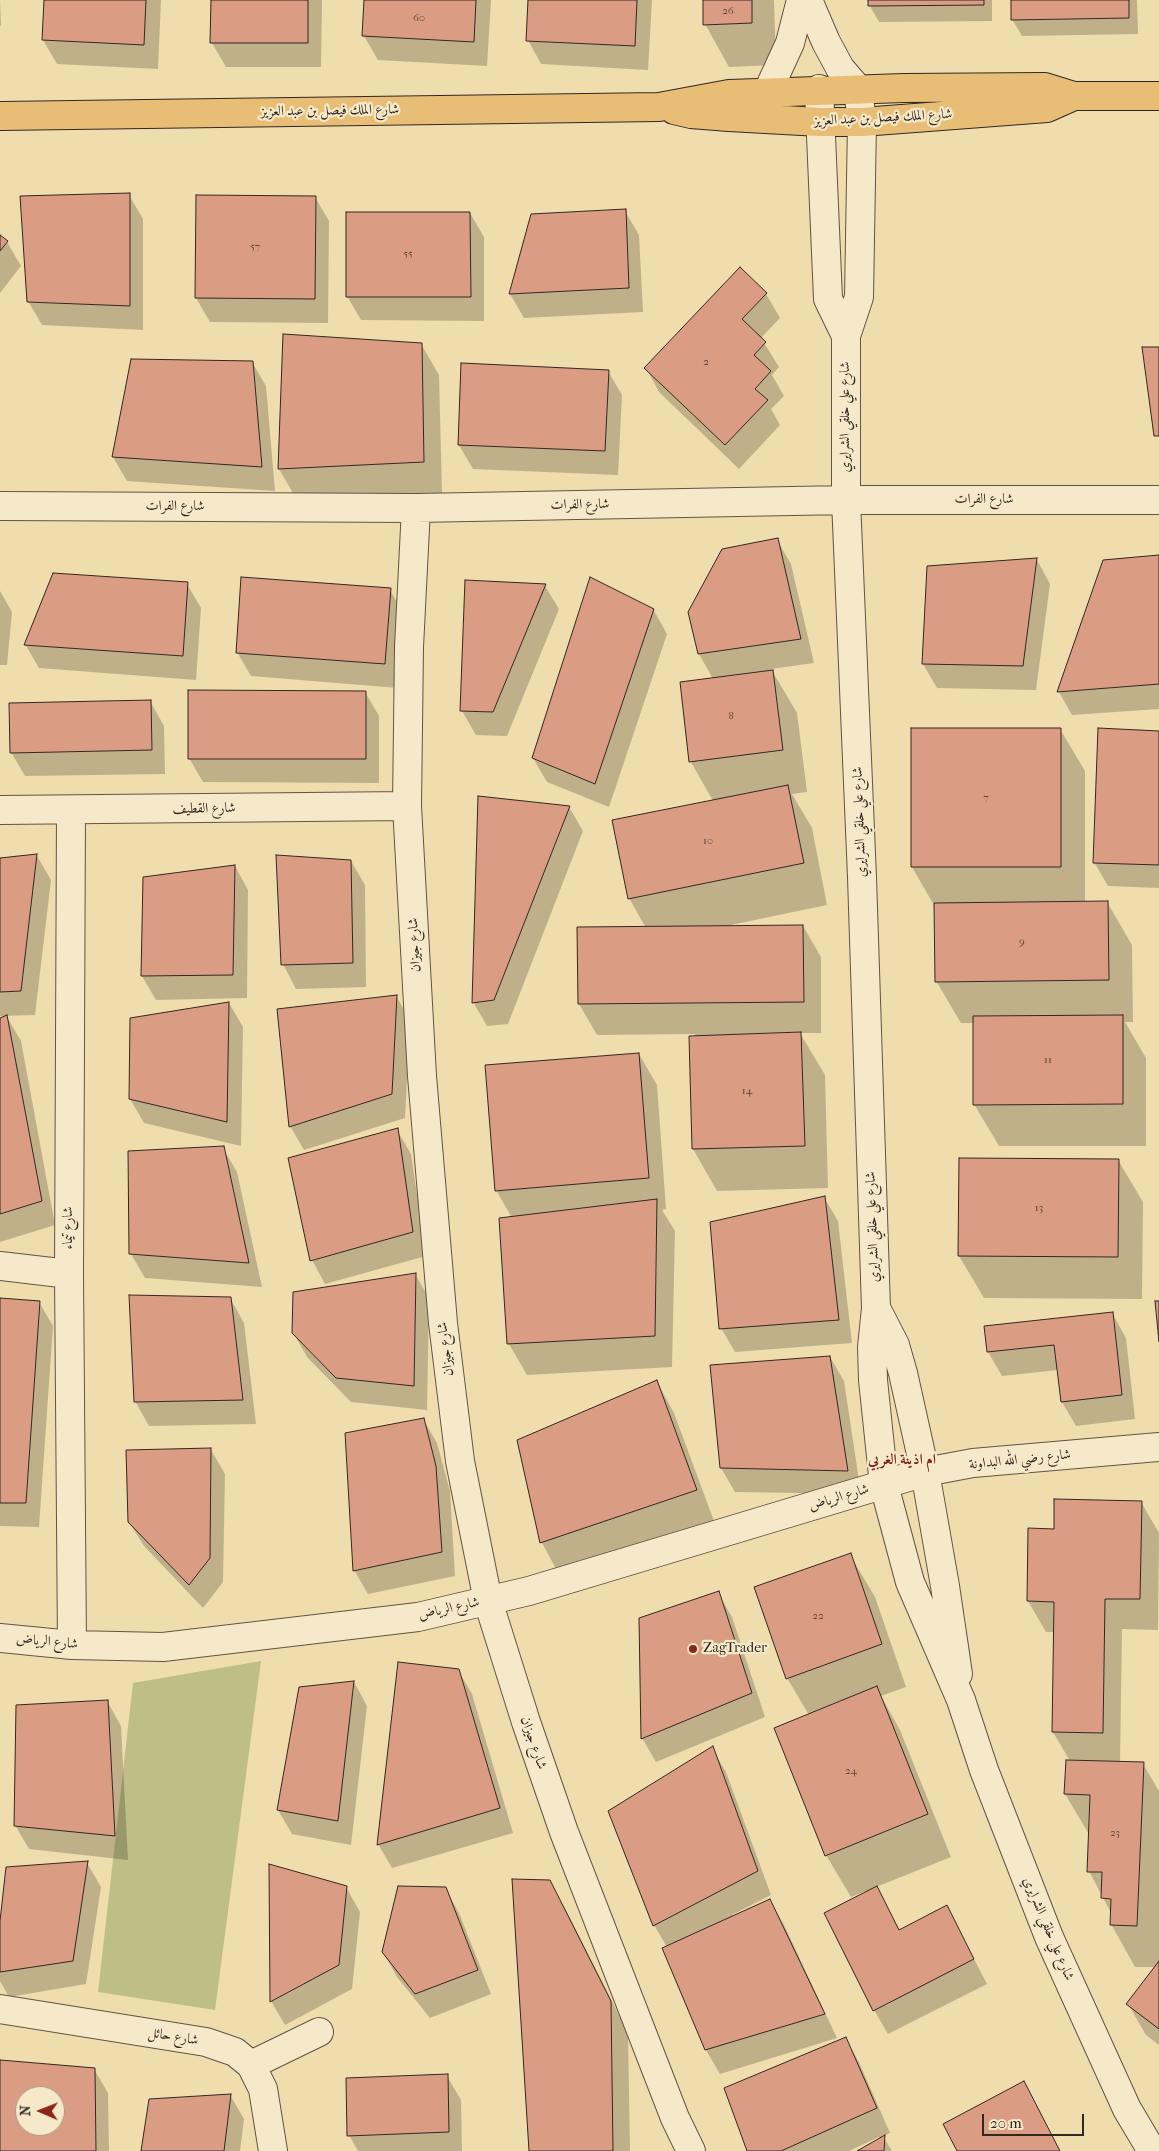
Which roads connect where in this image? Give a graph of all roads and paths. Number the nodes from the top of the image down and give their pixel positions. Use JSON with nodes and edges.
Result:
{"nodes":[{"id":1,"x":802,"y":0,"type":"edge"},
{"id":2,"x":808,"y":0,"type":"edge"},
{"id":3,"x":858,"y":89,"type":"junction"},
{"id":4,"x":819,"y":90,"type":"junction"},
{"id":5,"x":768,"y":91,"type":"junction"},
{"id":6,"x":1074,"y":96,"type":"junction"},
{"id":7,"x":1159,"y":96,"type":"edge"},
{"id":8,"x":659,"y":106,"type":"junction"},
{"id":9,"x":0,"y":116,"type":"edge"},
{"id":10,"x":820,"y":122,"type":"junction"},
{"id":11,"x":862,"y":122,"type":"junction"},
{"id":12,"x":846,"y":336,"type":"junction"},
{"id":13,"x":846,"y":500,"type":"junction"},
{"id":14,"x":1159,"y":500,"type":"edge"},
{"id":15,"x":0,"y":506,"type":"edge"},
{"id":16,"x":416,"y":508,"type":"junction"},
{"id":17,"x":407,"y":806,"type":"junction"},
{"id":18,"x":0,"y":810,"type":"edge"},
{"id":19,"x":71,"y":810,"type":"junction"},
{"id":20,"x":0,"y":1266,"type":"edge"},
{"id":21,"x":69,"y":1274,"type":"junction"},
{"id":22,"x":876,"y":1308,"type":"junction"},
{"id":23,"x":1159,"y":1447,"type":"edge"},
{"id":24,"x":925,"y":1472,"type":"junction"},
{"id":25,"x":884,"y":1485,"type":"junction"},
{"id":26,"x":488,"y":1600,"type":"junction"},
{"id":27,"x":0,"y":1638,"type":"edge"},
{"id":28,"x":72,"y":1645,"type":"junction"},
{"id":29,"x":961,"y":1700,"type":"junction"},
{"id":30,"x":0,"y":2009,"type":"edge"},
{"id":31,"x":319,"y":2032,"type":"dead end"},
{"id":32,"x":251,"y":2064,"type":"junction"},
{"id":33,"x":273,"y":2151,"type":"edge"},
{"id":34,"x":692,"y":2151,"type":"edge"},
{"id":35,"x":1152,"y":2151,"type":"edge"}],
"edges":[{"from":1,"to":5,"type":"street"},
{"from":2,"to":3,"type":"street"},
{"from":3,"to":4,"type":"main road","name":"شارع الملك فيصل بن عبد العزيز"},
{"from":3,"to":6,"type":"main road","name":"شارع الملك فيصل بن عبد العزيز"},
{"from":3,"to":11,"type":"street","name":"شارع علي خلقي الشرايري"},
{"from":4,"to":5,"type":"main road","name":"شارع الملك فيصل بن عبد العزيز"},
{"from":4,"to":10,"type":"street","name":"شارع علي خلقي الشرايري"},
{"from":5,"to":8,"type":"main road","name":"شارع الملك فيصل بن عبد العزيز"},
{"from":6,"to":7,"type":"main road","name":"شارع الملك فيصل بن عبد العزيز"},
{"from":6,"to":11,"type":"main road","name":"شارع الملك فيصل بن عبد العزيز"},
{"from":8,"to":9,"type":"main road","name":"شارع الملك فيصل بن عبد العزيز"},
{"from":8,"to":10,"type":"main road","name":"شارع الملك فيصل بن عبد العزيز"},
{"from":10,"to":11,"type":"main road","name":"شارع الملك فيصل بن عبد العزيز"},
{"from":10,"to":12,"type":"street","name":"شارع علي خلقي الشرايري"},
{"from":11,"to":12,"type":"street","name":"شارع علي خلقي الشرايري"},
{"from":12,"to":13,"type":"street","name":"شارع علي خلقي الشرايري"},
{"from":13,"to":14,"type":"street","name":"شارع الفرات"},
{"from":13,"to":16,"type":"street","name":"شارع الفرات"},
{"from":13,"to":22,"type":"street","name":"شارع علي خلقي الشرايري"},
{"from":15,"to":16,"type":"street","name":"شارع الفرات"},
{"from":16,"to":17,"type":"street","name":"شارع جيزان"},
{"from":17,"to":19,"type":"street","name":"شارع القطيف"},
{"from":17,"to":26,"type":"street","name":"شارع جيزان"},
{"from":18,"to":19,"type":"street","name":"شارع القطيف"},
{"from":19,"to":21,"type":"street","name":"شارع تيماء"},
{"from":20,"to":21,"type":"street"},
{"from":21,"to":28,"type":"street","name":"شارع تيماء"},
{"from":22,"to":24,"type":"street","name":"شارع علي خلقي الشرايري"},
{"from":22,"to":25,"type":"street","name":"شارع علي خلقي الشرايري"},
{"from":23,"to":24,"type":"street","name":"شارع رضي الله البداونة"},
{"from":24,"to":25,"type":"street","name":"شارع رضي الله البداونة"},
{"from":24,"to":29,"type":"street","name":"شارع علي خلقي الشرايري"},
{"from":25,"to":26,"type":"street","name":"شارع الرياض"},
{"from":25,"to":29,"type":"street","name":"شارع علي خلقي الشرايري"},
{"from":26,"to":28,"type":"street","name":"شارع الرياض"},
{"from":26,"to":34,"type":"street","name":"شارع جيزان"},
{"from":27,"to":28,"type":"street","name":"شارع الرياض"},
{"from":29,"to":35,"type":"street","name":"شارع علي خلقي الشرايري"},
{"from":30,"to":32,"type":"street","name":"شارع حائل"},
{"from":31,"to":32,"type":"street"},
{"from":32,"to":33,"type":"street"}]}
